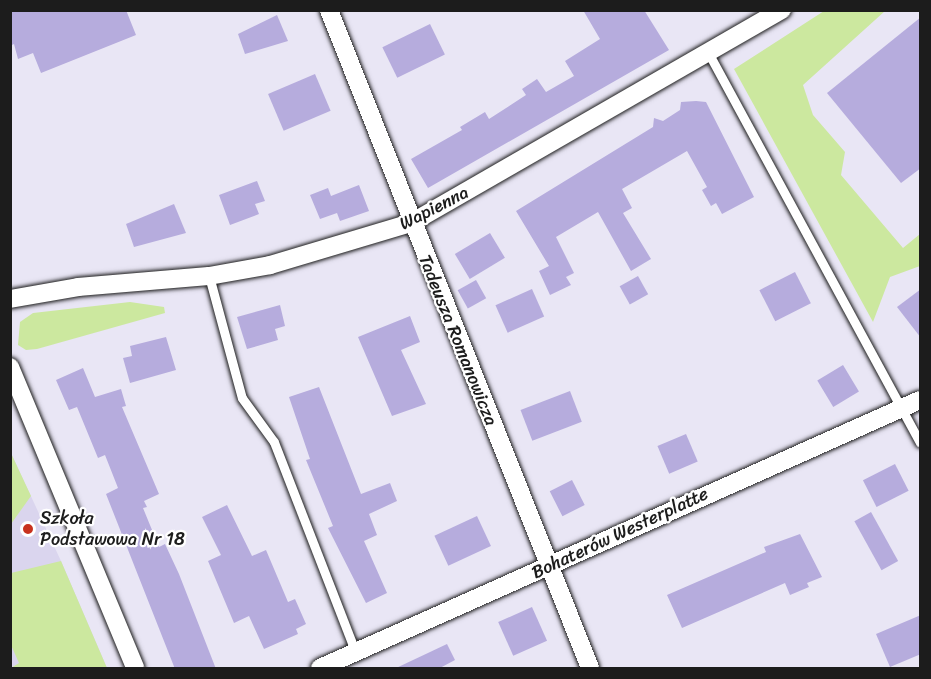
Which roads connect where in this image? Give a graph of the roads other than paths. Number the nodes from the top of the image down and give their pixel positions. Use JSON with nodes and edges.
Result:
{"nodes":[{"id":1,"x":329,"y":10,"type":"edge"},
{"id":2,"x":782,"y":10,"type":"edge"},
{"id":3,"x":709,"y":54,"type":"junction"},
{"id":4,"x":411,"y":223,"type":"junction"},
{"id":5,"x":209,"y":276,"type":"junction"},
{"id":6,"x":10,"y":299,"type":"edge"},
{"id":7,"x":10,"y":368,"type":"edge"},
{"id":8,"x":921,"y":400,"type":"edge"},
{"id":9,"x":902,"y":411,"type":"junction"},
{"id":10,"x":921,"y":442,"type":"edge"},
{"id":11,"x":548,"y":566,"type":"junction"},
{"id":12,"x":356,"y":652,"type":"junction"},
{"id":13,"x":135,"y":669,"type":"edge"},
{"id":14,"x":320,"y":669,"type":"edge"},
{"id":15,"x":590,"y":669,"type":"edge"}],
"edges":[{"from":1,"to":4,"type":"street","name":"Tadeusza Romanowicza"},
{"from":2,"to":3,"type":"street","name":"Wapienna"},
{"from":3,"to":4,"type":"street","name":"Wapienna"},
{"from":3,"to":9,"type":"lane"},
{"from":4,"to":5,"type":"street","name":"Wapienna"},
{"from":4,"to":11,"type":"street","name":"Tadeusza Romanowicza"},
{"from":5,"to":6,"type":"street","name":"Wapienna"},
{"from":5,"to":12,"type":"lane"},
{"from":7,"to":13,"type":"street"},
{"from":8,"to":9,"type":"street","name":"Bohaterów Westerplatte"},
{"from":9,"to":10,"type":"lane"},
{"from":9,"to":11,"type":"street","name":"Bohaterów Westerplatte"},
{"from":11,"to":12,"type":"street","name":"Bohaterów Westerplatte"},
{"from":11,"to":15,"type":"street","name":"Tadeusza Romanowicza"},
{"from":12,"to":14,"type":"street","name":"Bohaterów Westerplatte"}]}
